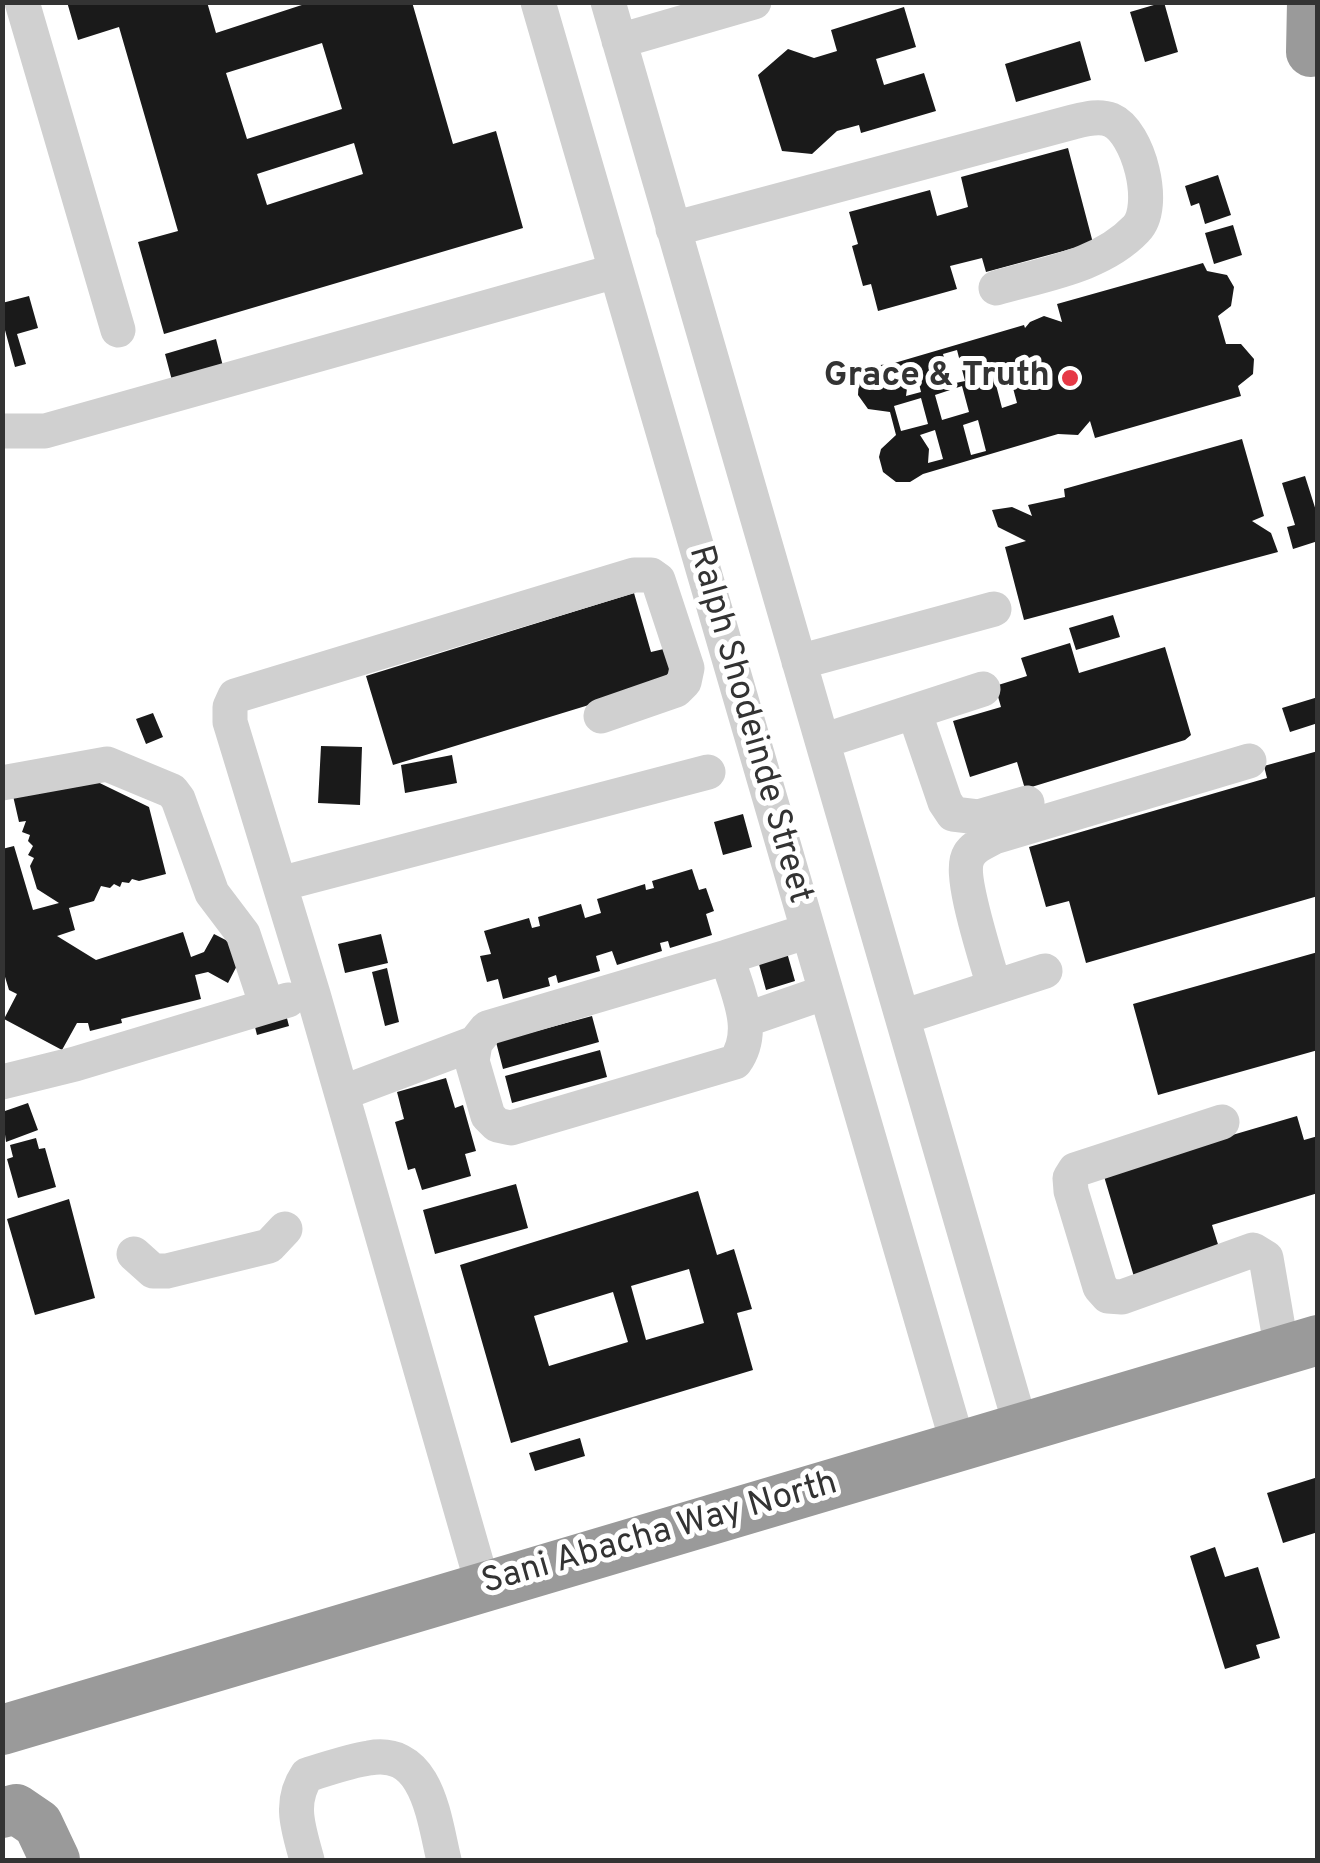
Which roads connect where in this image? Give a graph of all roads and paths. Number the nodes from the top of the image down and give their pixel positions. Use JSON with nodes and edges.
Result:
{"nodes":[{"id":1,"x":22,"y":2,"type":"edge"},
{"id":2,"x":538,"y":2,"type":"edge"},
{"id":3,"x":608,"y":2,"type":"edge"},
{"id":4,"x":754,"y":2,"type":"edge"},
{"id":5,"x":1312,"y":2,"type":"edge"},
{"id":6,"x":619,"y":41,"type":"junction"},
{"id":7,"x":1310,"y":52,"type":"dead end"},
{"id":8,"x":673,"y":228,"type":"junction"},
{"id":9,"x":616,"y":271,"type":"junction"},
{"id":10,"x":996,"y":288,"type":"dead end"},
{"id":11,"x":118,"y":330,"type":"dead end"},
{"id":12,"x":2,"y":431,"type":"edge"},
{"id":13,"x":994,"y":609,"type":"dead end"},
{"id":14,"x":800,"y":662,"type":"junction"},
{"id":15,"x":983,"y":689,"type":"dead end"},
{"id":16,"x":916,"y":714,"type":"junction"},
{"id":17,"x":601,"y":716,"type":"dead end"},
{"id":18,"x":823,"y":741,"type":"junction"},
{"id":19,"x":1214,"y":752,"type":"dead end"},
{"id":20,"x":1249,"y":761,"type":"dead end"},
{"id":21,"x":708,"y":772,"type":"dead end"},
{"id":22,"x":2,"y":783,"type":"edge"},
{"id":23,"x":280,"y":884,"type":"junction"},
{"id":24,"x":808,"y":931,"type":"junction"},
{"id":25,"x":727,"y":957,"type":"junction"},
{"id":26,"x":1045,"y":971,"type":"dead end"},
{"id":27,"x":994,"y":987,"type":"junction"},
{"id":28,"x":826,"y":992,"type":"junction"},
{"id":29,"x":314,"y":994,"type":"junction"},
{"id":30,"x":267,"y":1006,"type":"junction"},
{"id":31,"x":903,"y":1016,"type":"junction"},
{"id":32,"x":746,"y":1020,"type":"junction"},
{"id":33,"x":475,"y":1043,"type":"junction"},
{"id":34,"x":2,"y":1082,"type":"edge"},
{"id":35,"x":342,"y":1094,"type":"junction"},
{"id":36,"x":1222,"y":1122,"type":"dead end"},
{"id":37,"x":285,"y":1229,"type":"dead end"},
{"id":38,"x":134,"y":1254,"type":"dead end"},
{"id":39,"x":1306,"y":1341,"type":"edge"},
{"id":40,"x":1021,"y":1427,"type":"junction"},
{"id":41,"x":958,"y":1448,"type":"junction"},
{"id":42,"x":484,"y":1586,"type":"junction"},
{"id":43,"x":2,"y":1730,"type":"edge"},
{"id":44,"x":9,"y":1811,"type":"edge"},
{"id":45,"x":56,"y":1860,"type":"edge"},
{"id":46,"x":307,"y":1860,"type":"edge"},
{"id":47,"x":444,"y":1860,"type":"edge"}],
"edges":[{"from":1,"to":11,"type":"street"},
{"from":2,"to":9,"type":"street","name":"Ralph Shodeinde Street"},
{"from":3,"to":6,"type":"street","name":"Ralph Shodeinde Street"},
{"from":4,"to":6,"type":"street"},
{"from":5,"to":7,"type":"highway"},
{"from":6,"to":8,"type":"street","name":"Ralph Shodeinde Street"},
{"from":8,"to":10,"type":"street"},
{"from":8,"to":14,"type":"street","name":"Ralph Shodeinde Street"},
{"from":9,"to":12,"type":"street"},
{"from":9,"to":24,"type":"street","name":"Ralph Shodeinde Street"},
{"from":13,"to":14,"type":"street"},
{"from":14,"to":18,"type":"street","name":"Ralph Shodeinde Street"},
{"from":15,"to":16,"type":"street"},
{"from":16,"to":18,"type":"street"},
{"from":16,"to":19,"type":"street"},
{"from":17,"to":23,"type":"street"},
{"from":18,"to":31,"type":"street","name":"Ralph Shodeinde Street"},
{"from":20,"to":27,"type":"street"},
{"from":21,"to":23,"type":"street"},
{"from":22,"to":30,"type":"street"},
{"from":23,"to":29,"type":"street"},
{"from":24,"to":25,"type":"street"},
{"from":24,"to":28,"type":"street","name":"Ralph Shodeinde Street"},
{"from":25,"to":32,"type":"street"},
{"from":25,"to":33,"type":"street"},
{"from":26,"to":27,"type":"street"},
{"from":27,"to":31,"type":"street"},
{"from":28,"to":32,"type":"street"},
{"from":28,"to":41,"type":"street","name":"Ralph Shodeinde Street"},
{"from":29,"to":30,"type":"street"},
{"from":29,"to":35,"type":"street"},
{"from":30,"to":34,"type":"street"},
{"from":31,"to":40,"type":"street","name":"Ralph Shodeinde Street"},
{"from":32,"to":33,"type":"street"},
{"from":33,"to":35,"type":"street"},
{"from":35,"to":42,"type":"street"},
{"from":36,"to":39,"type":"street"},
{"from":37,"to":38,"type":"street"},
{"from":39,"to":40,"type":"highway","name":"Sani Abacha Way North"},
{"from":40,"to":41,"type":"highway","name":"Sani Abacha Way North"},
{"from":41,"to":42,"type":"highway","name":"Sani Abacha Way North"},
{"from":42,"to":43,"type":"highway","name":"Sani Abacha Way North"},
{"from":44,"to":45,"type":"highway"},
{"from":46,"to":47,"type":"street"}]}
